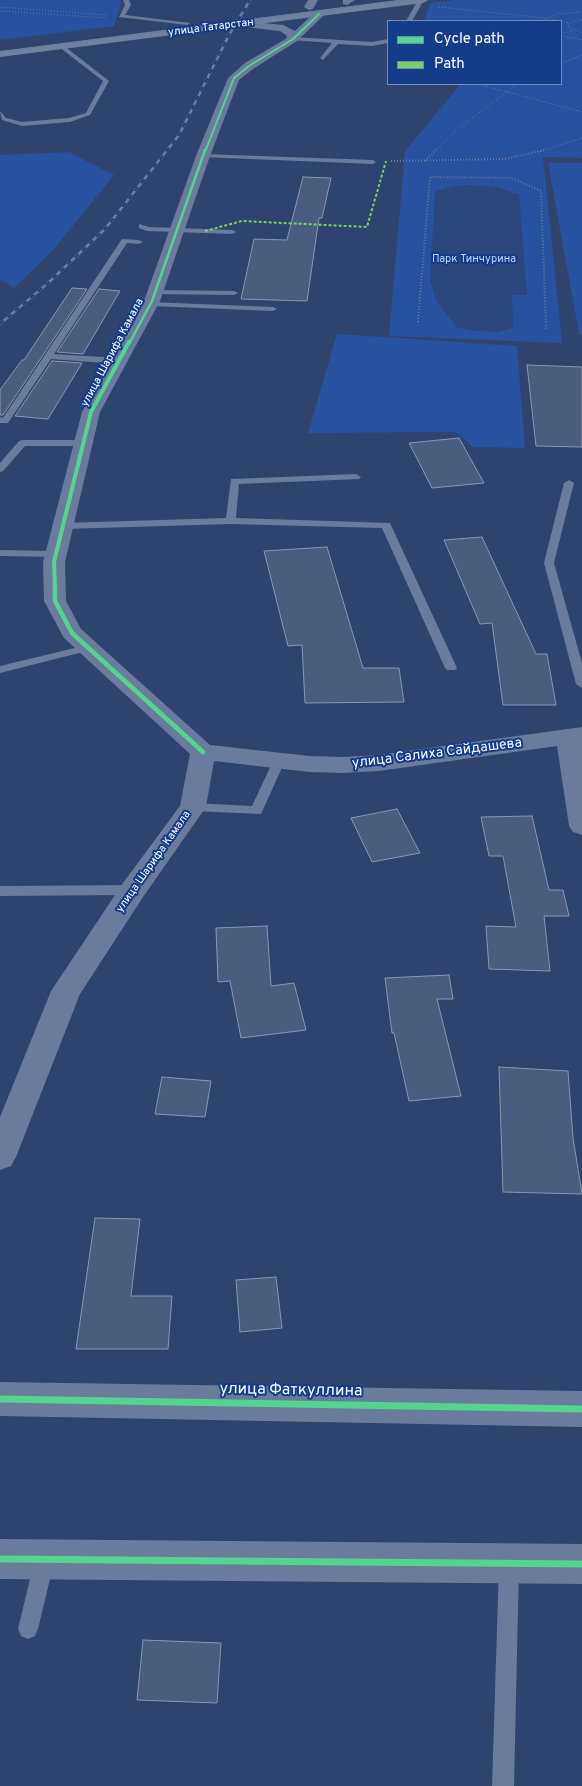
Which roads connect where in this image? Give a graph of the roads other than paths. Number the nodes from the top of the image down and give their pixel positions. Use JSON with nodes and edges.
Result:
{"nodes":[{"id":1,"x":126,"y":0,"type":"edge"},
{"id":2,"x":366,"y":0,"type":"edge"},
{"id":3,"x":422,"y":0,"type":"edge"},
{"id":4,"x":349,"y":1,"type":"edge"},
{"id":5,"x":311,"y":4,"type":"edge"},
{"id":6,"x":320,"y":14,"type":"junction"},
{"id":7,"x":410,"y":20,"type":"edge"},
{"id":8,"x":187,"y":23,"type":"junction"},
{"id":9,"x":245,"y":24,"type":"junction"},
{"id":10,"x":294,"y":39,"type":"junction"},
{"id":11,"x":387,"y":41,"type":"edge"},
{"id":12,"x":336,"y":42,"type":"junction"},
{"id":13,"x":61,"y":46,"type":"junction"},
{"id":14,"x":0,"y":47,"type":"edge"},
{"id":15,"x":0,"y":54,"type":"edge"},
{"id":16,"x":323,"y":58,"type":"dead end"},
{"id":17,"x":0,"y":113,"type":"edge"},
{"id":18,"x":203,"y":156,"type":"junction"},
{"id":19,"x":373,"y":162,"type":"road end"},
{"id":20,"x":142,"y":226,"type":"dead end"},
{"id":21,"x":177,"y":230,"type":"junction"},
{"id":22,"x":232,"y":232,"type":"dead end"},
{"id":23,"x":139,"y":242,"type":"dead end"},
{"id":24,"x":234,"y":294,"type":"dead end"},
{"id":25,"x":153,"y":298,"type":"junction"},
{"id":26,"x":273,"y":309,"type":"dead end"},
{"id":27,"x":49,"y":356,"type":"junction"},
{"id":28,"x":119,"y":361,"type":"junction"},
{"id":29,"x":0,"y":420,"type":"edge"},
{"id":30,"x":84,"y":443,"type":"junction"},
{"id":31,"x":0,"y":469,"type":"edge"},
{"id":32,"x":356,"y":478,"type":"dead end"},
{"id":33,"x":569,"y":483,"type":"dead end"},
{"id":34,"x":231,"y":521,"type":"junction"},
{"id":35,"x":63,"y":526,"type":"junction"},
{"id":36,"x":0,"y":553,"type":"edge"},
{"id":37,"x":57,"y":554,"type":"junction"},
{"id":38,"x":86,"y":648,"type":"junction"},
{"id":39,"x":450,"y":668,"type":"dead end"},
{"id":40,"x":0,"y":670,"type":"edge"},
{"id":41,"x":582,"y":684,"type":"edge"},
{"id":42,"x":575,"y":736,"type":"edge"},
{"id":43,"x":203,"y":752,"type":"junction"},
{"id":44,"x":279,"y":761,"type":"junction"},
{"id":45,"x":193,"y":807,"type":"junction"},
{"id":46,"x":582,"y":826,"type":"edge"},
{"id":47,"x":133,"y":890,"type":"junction"},
{"id":48,"x":0,"y":891,"type":"edge"},
{"id":49,"x":0,"y":1157,"type":"edge"},
{"id":50,"x":0,"y":1399,"type":"edge"},
{"id":51,"x":582,"y":1409,"type":"edge"},
{"id":52,"x":0,"y":1558,"type":"edge"},
{"id":53,"x":44,"y":1559,"type":"junction"},
{"id":54,"x":510,"y":1563,"type":"junction"},
{"id":55,"x":582,"y":1564,"type":"edge"},
{"id":56,"x":28,"y":1630,"type":"dead end"},
{"id":57,"x":503,"y":1786,"type":"edge"}],
"edges":[{"from":1,"to":8,"type":"lane"},
{"from":2,"to":4,"type":"main road","name":"улица Татарстан"},
{"from":3,"to":6,"type":"main road","name":"улица Татарстан"},
{"from":3,"to":7,"type":"lane"},
{"from":4,"to":5,"type":"main road","name":"улица Татарстан"},
{"from":4,"to":6,"type":"main road"},
{"from":5,"to":6,"type":"main road"},
{"from":5,"to":8,"type":"main road","name":"улица Татарстан"},
{"from":6,"to":9,"type":"main road","name":"улица Татарстан"},
{"from":6,"to":10,"type":"street","name":"улица Шарифа Камала"},
{"from":8,"to":14,"type":"main road","name":"улица Татарстан"},
{"from":9,"to":10,"type":"street"},
{"from":9,"to":13,"type":"main road","name":"улица Татарстан"},
{"from":10,"to":12,"type":"lane"},
{"from":10,"to":18,"type":"street","name":"улица Шарифа Камала"},
{"from":11,"to":12,"type":"lane"},
{"from":12,"to":16,"type":"lane"},
{"from":13,"to":15,"type":"main road","name":"улица Татарстан"},
{"from":13,"to":17,"type":"lane"},
{"from":18,"to":19,"type":"lane"},
{"from":18,"to":21,"type":"street","name":"улица Шарифа Камала"},
{"from":20,"to":21,"type":"lane"},
{"from":21,"to":22,"type":"lane"},
{"from":21,"to":25,"type":"street","name":"улица Шарифа Камала"},
{"from":23,"to":27,"type":"lane"},
{"from":24,"to":25,"type":"lane"},
{"from":25,"to":26,"type":"lane"},
{"from":25,"to":28,"type":"street","name":"улица Шарифа Камала"},
{"from":27,"to":28,"type":"lane"},
{"from":27,"to":29,"type":"lane"},
{"from":28,"to":30,"type":"street","name":"улица Шарифа Камала"},
{"from":30,"to":31,"type":"lane"},
{"from":30,"to":35,"type":"street","name":"улица Шарифа Камала"},
{"from":32,"to":34,"type":"lane"},
{"from":33,"to":41,"type":"lane"},
{"from":34,"to":35,"type":"lane"},
{"from":34,"to":39,"type":"lane"},
{"from":35,"to":37,"type":"street","name":"улица Шарифа Камала"},
{"from":36,"to":37,"type":"lane"},
{"from":37,"to":38,"type":"street","name":"улица Шарифа Камала"},
{"from":38,"to":40,"type":"lane"},
{"from":38,"to":43,"type":"street","name":"улица Шарифа Камала"},
{"from":42,"to":44,"type":"street","name":"улица Салиха Сайдашева"},
{"from":42,"to":46,"type":"street"},
{"from":43,"to":44,"type":"street","name":"улица Салиха Сайдашева"},
{"from":43,"to":45,"type":"street","name":"улица Шарифа Камала"},
{"from":44,"to":45,"type":"lane"},
{"from":45,"to":47,"type":"street","name":"улица Шарифа Камала"},
{"from":47,"to":48,"type":"lane"},
{"from":47,"to":49,"type":"street","name":"улица Шарифа Камала"},
{"from":50,"to":51,"type":"street","name":"улица Фаткуллина"},
{"from":52,"to":53,"type":"street"},
{"from":53,"to":54,"type":"street"},
{"from":53,"to":56,"type":"lane"},
{"from":54,"to":55,"type":"street"},
{"from":54,"to":57,"type":"lane"}]}
